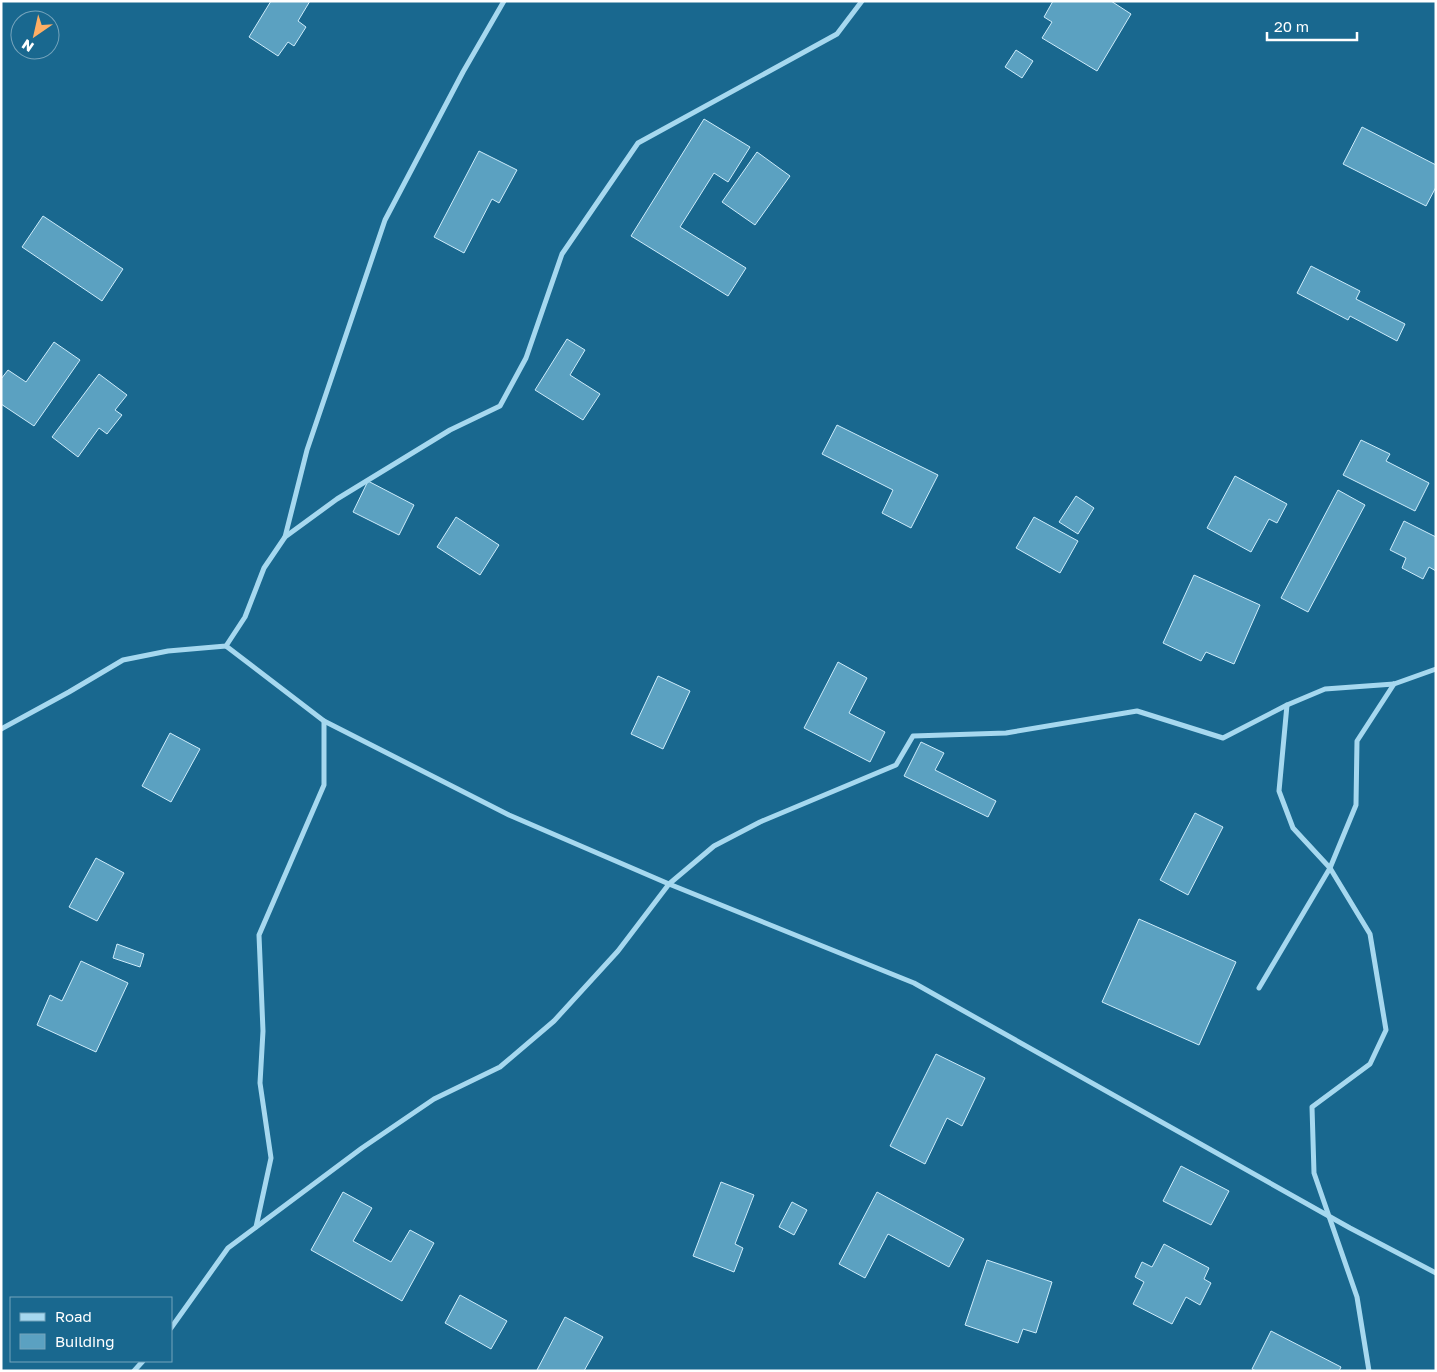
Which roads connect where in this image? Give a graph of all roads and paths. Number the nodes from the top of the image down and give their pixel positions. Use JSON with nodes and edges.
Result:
{"nodes":[{"id":1,"x":504,"y":1,"type":"edge"},
{"id":2,"x":862,"y":1,"type":"edge"},
{"id":3,"x":285,"y":537,"type":"junction"},
{"id":4,"x":226,"y":646,"type":"junction"},
{"id":5,"x":1436,"y":669,"type":"edge"},
{"id":6,"x":1394,"y":684,"type":"junction"},
{"id":7,"x":1287,"y":706,"type":"junction"},
{"id":8,"x":324,"y":721,"type":"junction"},
{"id":9,"x":1,"y":729,"type":"edge"},
{"id":10,"x":1330,"y":868,"type":"junction"},
{"id":11,"x":669,"y":884,"type":"junction"},
{"id":12,"x":1259,"y":988,"type":"dead end"},
{"id":13,"x":1329,"y":1216,"type":"junction"},
{"id":14,"x":256,"y":1227,"type":"junction"},
{"id":15,"x":1436,"y":1273,"type":"edge"},
{"id":16,"x":172,"y":1327,"type":"edge"},
{"id":17,"x":1369,"y":1371,"type":"edge"}],
"edges":[{"from":1,"to":3,"type":"street"},
{"from":2,"to":3,"type":"street"},
{"from":3,"to":4,"type":"street"},
{"from":4,"to":8,"type":"street"},
{"from":4,"to":9,"type":"street"},
{"from":5,"to":6,"type":"street"},
{"from":6,"to":7,"type":"street"},
{"from":6,"to":10,"type":"street"},
{"from":7,"to":10,"type":"street"},
{"from":7,"to":11,"type":"street"},
{"from":8,"to":11,"type":"street"},
{"from":8,"to":14,"type":"street"},
{"from":10,"to":12,"type":"street"},
{"from":10,"to":13,"type":"street"},
{"from":11,"to":13,"type":"street"},
{"from":11,"to":14,"type":"street"},
{"from":13,"to":15,"type":"street"},
{"from":13,"to":17,"type":"street"},
{"from":14,"to":16,"type":"street"}]}
